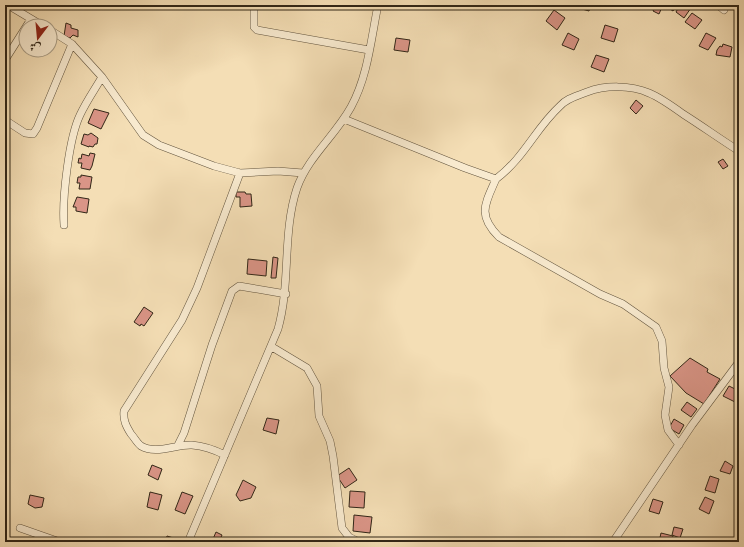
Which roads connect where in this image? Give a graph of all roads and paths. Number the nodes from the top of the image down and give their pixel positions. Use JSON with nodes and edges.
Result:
{"nodes":[{"id":1,"x":8,"y":5,"type":"edge"},
{"id":2,"x":254,"y":5,"type":"edge"},
{"id":3,"x":378,"y":5,"type":"edge"},
{"id":4,"x":718,"y":5,"type":"edge"},
{"id":5,"x":724,"y":10,"type":"dead end"},
{"id":6,"x":29,"y":18,"type":"edge"},
{"id":7,"x":58,"y":35,"type":"edge"},
{"id":8,"x":18,"y":40,"type":"edge"},
{"id":9,"x":72,"y":44,"type":"junction"},
{"id":10,"x":369,"y":50,"type":"junction"},
{"id":11,"x":5,"y":60,"type":"edge"},
{"id":12,"x":102,"y":77,"type":"junction"},
{"id":13,"x":344,"y":119,"type":"junction"},
{"id":14,"x":5,"y":120,"type":"edge"},
{"id":15,"x":739,"y":151,"type":"edge"},
{"id":16,"x":304,"y":172,"type":"junction"},
{"id":17,"x":240,"y":173,"type":"junction"},
{"id":18,"x":496,"y":179,"type":"junction"},
{"id":19,"x":64,"y":225,"type":"dead end"},
{"id":20,"x":286,"y":294,"type":"junction"},
{"id":21,"x":272,"y":347,"type":"junction"},
{"id":22,"x":739,"y":362,"type":"edge"},
{"id":23,"x":178,"y":445,"type":"junction"},
{"id":24,"x":679,"y":445,"type":"junction"},
{"id":25,"x":225,"y":455,"type":"junction"},
{"id":26,"x":20,"y":528,"type":"dead end"},
{"id":27,"x":60,"y":542,"type":"edge"},
{"id":28,"x":188,"y":542,"type":"edge"},
{"id":29,"x":359,"y":542,"type":"edge"},
{"id":30,"x":614,"y":542,"type":"edge"}],
"edges":[{"from":1,"to":6,"type":"street"},
{"from":2,"to":10,"type":"street"},
{"from":3,"to":10,"type":"street"},
{"from":4,"to":5,"type":"street"},
{"from":7,"to":9,"type":"street"},
{"from":8,"to":11,"type":"street"},
{"from":9,"to":12,"type":"street"},
{"from":9,"to":14,"type":"street"},
{"from":10,"to":13,"type":"street"},
{"from":12,"to":17,"type":"street"},
{"from":12,"to":19,"type":"street"},
{"from":13,"to":16,"type":"street"},
{"from":13,"to":18,"type":"street"},
{"from":15,"to":18,"type":"street"},
{"from":16,"to":17,"type":"street"},
{"from":16,"to":20,"type":"street"},
{"from":17,"to":23,"type":"street"},
{"from":18,"to":24,"type":"street"},
{"from":20,"to":21,"type":"street"},
{"from":20,"to":23,"type":"street"},
{"from":21,"to":25,"type":"street"},
{"from":21,"to":29,"type":"street"},
{"from":22,"to":24,"type":"street"},
{"from":23,"to":25,"type":"street"},
{"from":24,"to":30,"type":"street"},
{"from":25,"to":28,"type":"street"},
{"from":26,"to":27,"type":"street"}]}
